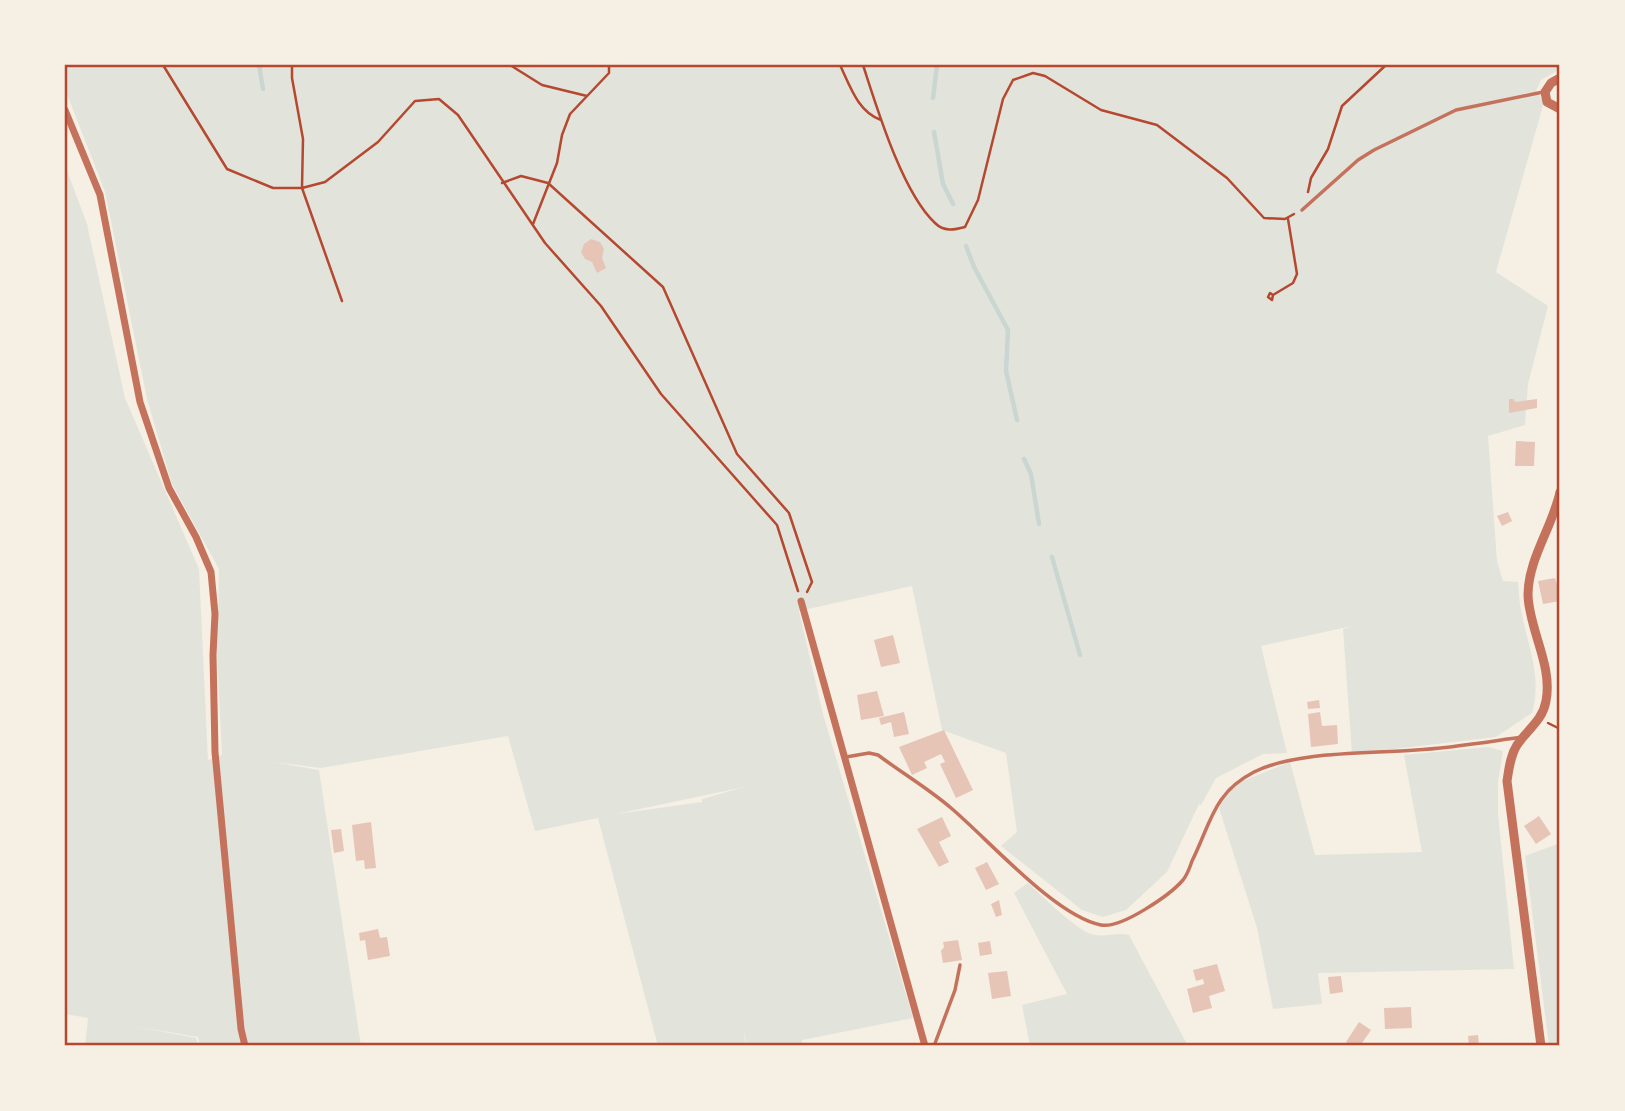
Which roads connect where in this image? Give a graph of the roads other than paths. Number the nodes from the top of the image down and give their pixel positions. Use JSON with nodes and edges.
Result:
{"nodes":[{"id":1,"x":1560,"y":78,"type":"edge"},
{"id":2,"x":1545,"y":92,"type":"junction"},
{"id":3,"x":1560,"y":109,"type":"edge"},
{"id":4,"x":65,"y":110,"type":"edge"},
{"id":5,"x":1302,"y":210,"type":"road end"},
{"id":6,"x":1560,"y":492,"type":"edge"},
{"id":7,"x":802,"y":601,"type":"road end"},
{"id":8,"x":1524,"y":737,"type":"junction"},
{"id":9,"x":843,"y":758,"type":"junction"},
{"id":10,"x":960,"y":965,"type":"dead end"},
{"id":11,"x":245,"y":1046,"type":"edge"},
{"id":12,"x":925,"y":1046,"type":"edge"},
{"id":13,"x":934,"y":1046,"type":"edge"},
{"id":14,"x":1541,"y":1046,"type":"edge"}],
"edges":[{"from":1,"to":2,"type":"street"},
{"from":2,"to":3,"type":"street"},
{"from":2,"to":5,"type":"lane"},
{"from":4,"to":11,"type":"street"},
{"from":6,"to":8,"type":"street"},
{"from":7,"to":9,"type":"street"},
{"from":8,"to":9,"type":"lane"},
{"from":8,"to":14,"type":"street"},
{"from":9,"to":12,"type":"street"},
{"from":10,"to":13,"type":"lane"}]}
